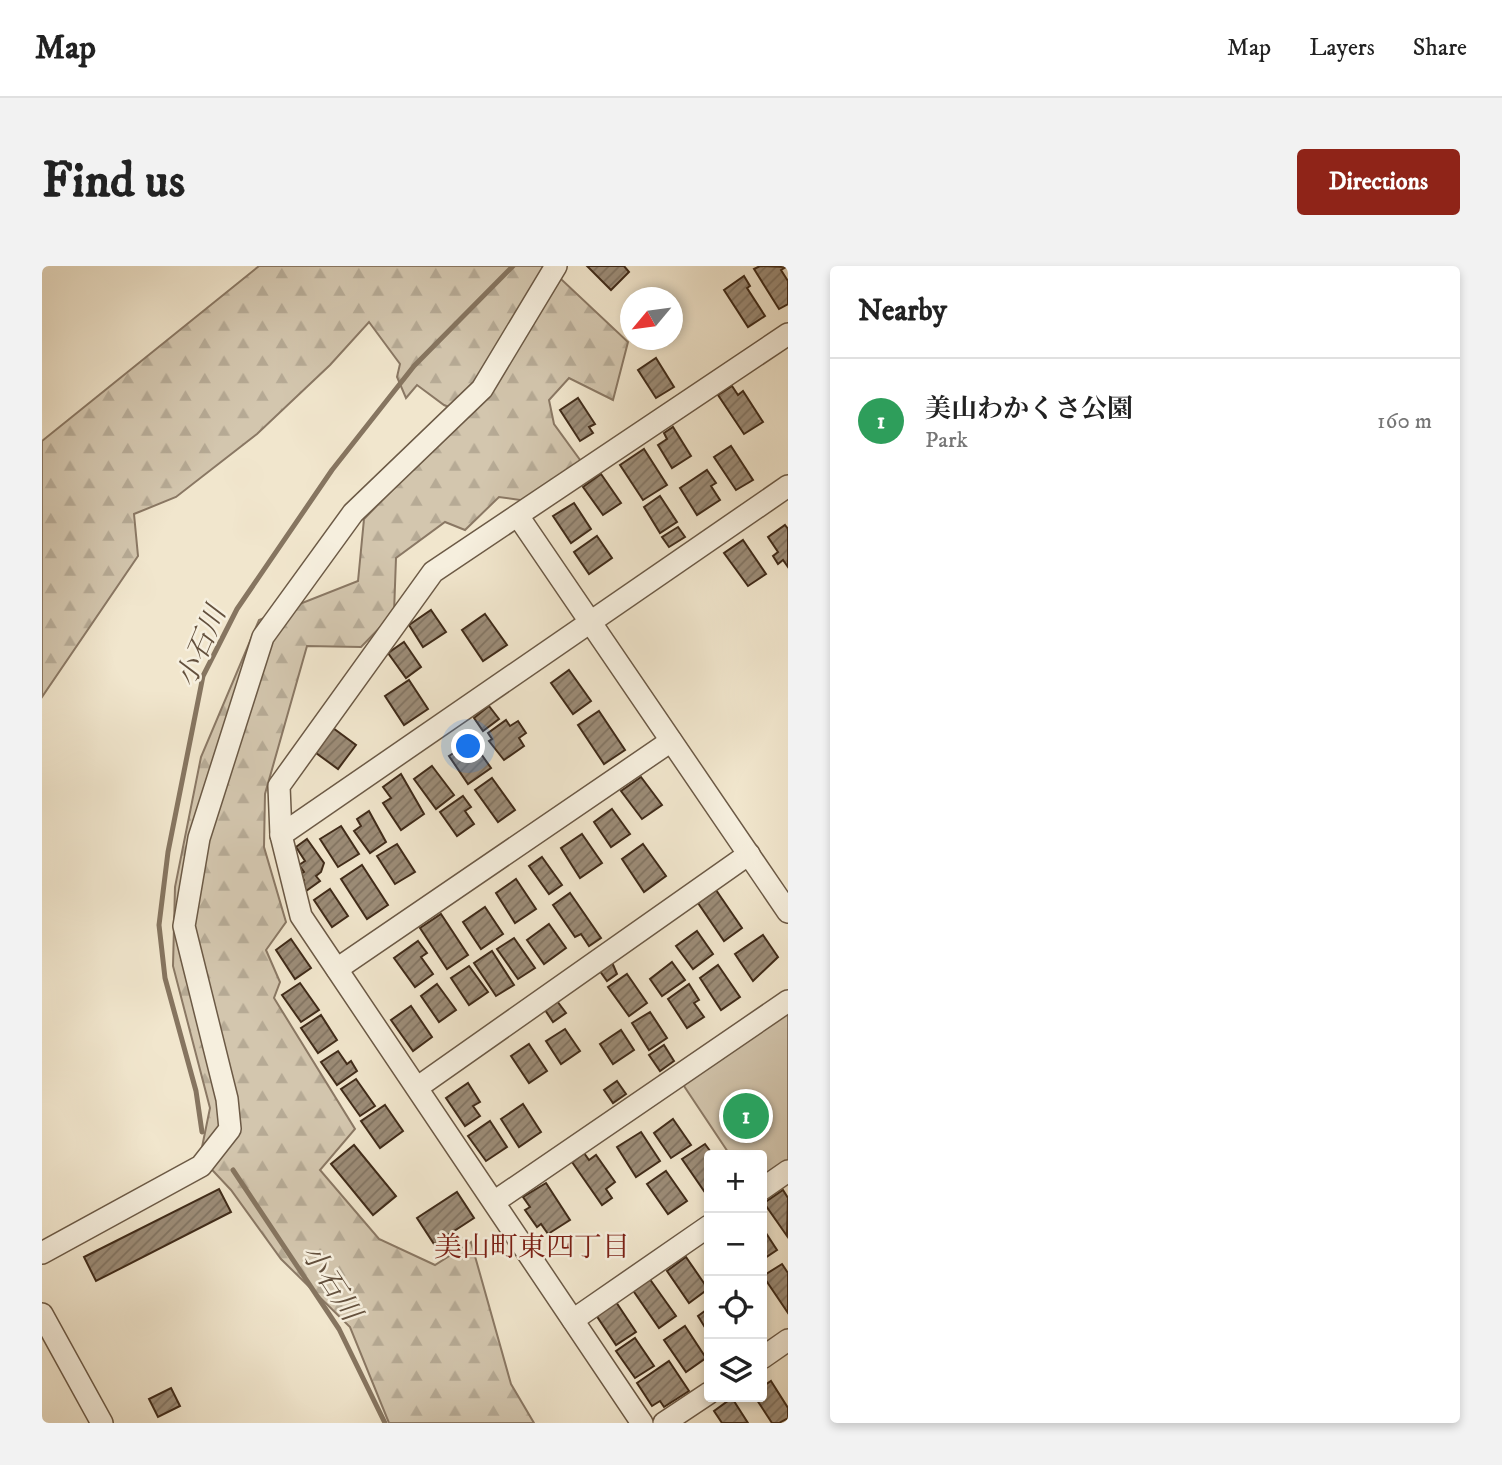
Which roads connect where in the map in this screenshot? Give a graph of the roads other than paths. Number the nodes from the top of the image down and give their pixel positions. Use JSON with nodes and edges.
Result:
{"nodes":[{"id":1,"x":556,"y":266,"type":"edge"},
{"id":2,"x":788,"y":334,"type":"edge"},
{"id":3,"x":788,"y":486,"type":"edge"},
{"id":4,"x":518,"y":516,"type":"junction"},
{"id":5,"x":589,"y":621,"type":"junction"},
{"id":6,"x":671,"y":741,"type":"junction"},
{"id":7,"x":281,"y":835,"type":"junction"},
{"id":8,"x":749,"y":855,"type":"junction"},
{"id":9,"x":788,"y":912,"type":"edge"},
{"id":10,"x":337,"y":969,"type":"junction"},
{"id":11,"x":788,"y":1001,"type":"edge"},
{"id":12,"x":418,"y":1087,"type":"junction"},
{"id":13,"x":788,"y":1171,"type":"edge"},
{"id":14,"x":767,"y":1186,"type":"edge"},
{"id":15,"x":494,"y":1202,"type":"junction"},
{"id":16,"x":704,"y":1229,"type":"edge"},
{"id":17,"x":42,"y":1253,"type":"edge"},
{"id":18,"x":42,"y":1314,"type":"edge"},
{"id":19,"x":573,"y":1320,"type":"junction"},
{"id":20,"x":788,"y":1340,"type":"edge"},
{"id":21,"x":767,"y":1354,"type":"edge"},
{"id":22,"x":704,"y":1396,"type":"edge"},
{"id":23,"x":102,"y":1423,"type":"edge"},
{"id":24,"x":642,"y":1423,"type":"edge"},
{"id":25,"x":664,"y":1423,"type":"edge"}],
"edges":[{"from":1,"to":17,"type":"street"},
{"from":2,"to":4,"type":"street"},
{"from":3,"to":5,"type":"street"},
{"from":4,"to":5,"type":"street"},
{"from":4,"to":7,"type":"street"},
{"from":5,"to":6,"type":"street"},
{"from":5,"to":7,"type":"street"},
{"from":6,"to":8,"type":"street"},
{"from":6,"to":10,"type":"street"},
{"from":7,"to":10,"type":"street"},
{"from":8,"to":9,"type":"street"},
{"from":8,"to":12,"type":"street"},
{"from":10,"to":12,"type":"street"},
{"from":11,"to":15,"type":"street"},
{"from":12,"to":15,"type":"street"},
{"from":13,"to":14,"type":"street"},
{"from":15,"to":19,"type":"street"},
{"from":16,"to":19,"type":"street"},
{"from":18,"to":23,"type":"street"},
{"from":19,"to":24,"type":"street"},
{"from":20,"to":21,"type":"street"},
{"from":22,"to":25,"type":"street"}]}
